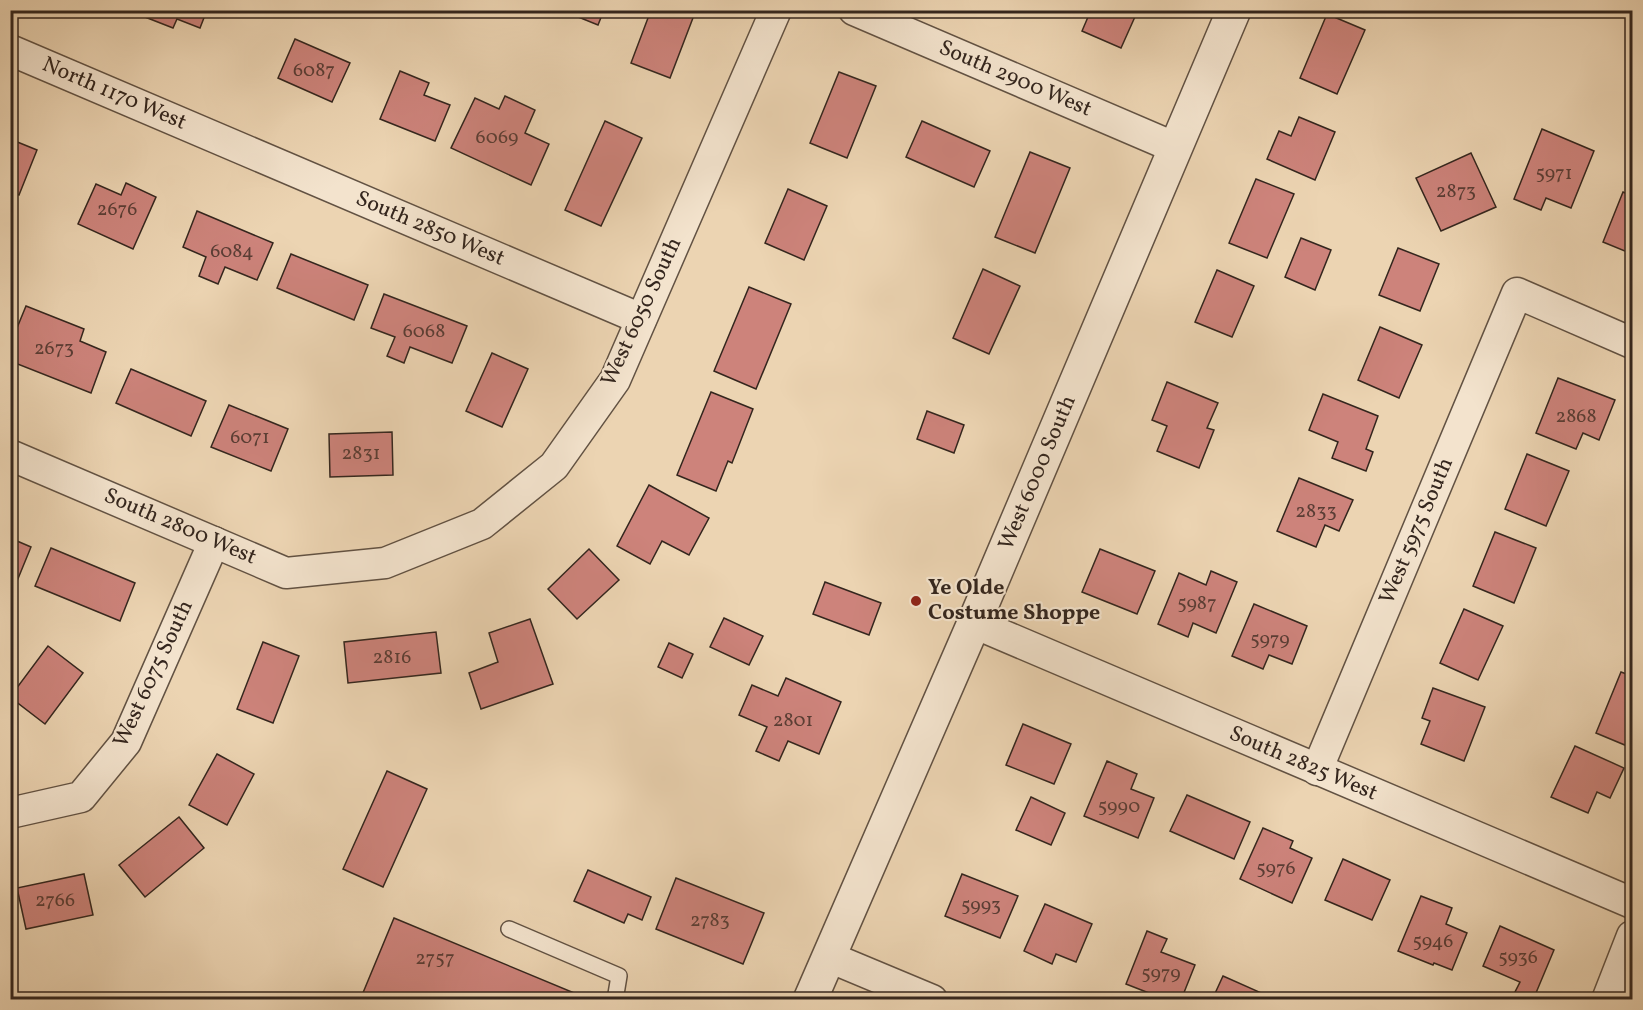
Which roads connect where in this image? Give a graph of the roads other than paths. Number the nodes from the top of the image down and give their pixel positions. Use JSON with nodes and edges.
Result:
{"nodes":[{"id":1,"x":776,"y":10,"type":"edge"},
{"id":2,"x":854,"y":10,"type":"edge"},
{"id":3,"x":1234,"y":10,"type":"edge"},
{"id":4,"x":10,"y":50,"type":"edge"},
{"id":5,"x":218,"y":138,"type":"joint"},
{"id":6,"x":1176,"y":148,"type":"junction"},
{"id":7,"x":641,"y":319,"type":"junction"},
{"id":8,"x":1632,"y":343,"type":"edge"},
{"id":9,"x":10,"y":455,"type":"edge"},
{"id":10,"x":214,"y":542,"type":"junction"},
{"id":11,"x":286,"y":573,"type":"joint"},
{"id":12,"x":974,"y":623,"type":"junction"},
{"id":13,"x":1317,"y":770,"type":"junction"},
{"id":14,"x":10,"y":813,"type":"edge"},
{"id":15,"x":1632,"y":903,"type":"edge"},
{"id":16,"x":508,"y":929,"type":"dead end"},
{"id":17,"x":1632,"y":936,"type":"edge"},
{"id":18,"x":829,"y":957,"type":"junction"},
{"id":19,"x":615,"y":999,"type":"edge"},
{"id":20,"x":810,"y":999,"type":"edge"},
{"id":21,"x":932,"y":999,"type":"edge"},
{"id":22,"x":1607,"y":999,"type":"edge"}],
"edges":[{"from":1,"to":7,"type":"street","name":"West 6050 South"},
{"from":2,"to":6,"type":"street","name":"South 2900 West"},
{"from":3,"to":6,"type":"street","name":"West 6000 South"},
{"from":4,"to":5,"type":"street","name":"North 1170 West"},
{"from":5,"to":7,"type":"street","name":"South 2850 West"},
{"from":6,"to":12,"type":"street","name":"West 6000 South"},
{"from":7,"to":11,"type":"street","name":"West 6050 South"},
{"from":8,"to":13,"type":"street","name":"West 5975 South"},
{"from":9,"to":10,"type":"street","name":"South 2800 West"},
{"from":10,"to":11,"type":"street","name":"South 2800 West"},
{"from":10,"to":14,"type":"street","name":"West 6075 South"},
{"from":12,"to":13,"type":"street","name":"South 2825 West"},
{"from":12,"to":18,"type":"street","name":"West 6000 South"},
{"from":13,"to":15,"type":"street","name":"South 2825 West"},
{"from":16,"to":19,"type":"lane"},
{"from":17,"to":22,"type":"street"},
{"from":18,"to":20,"type":"street","name":"West 6000 South"},
{"from":18,"to":21,"type":"street"}]}
